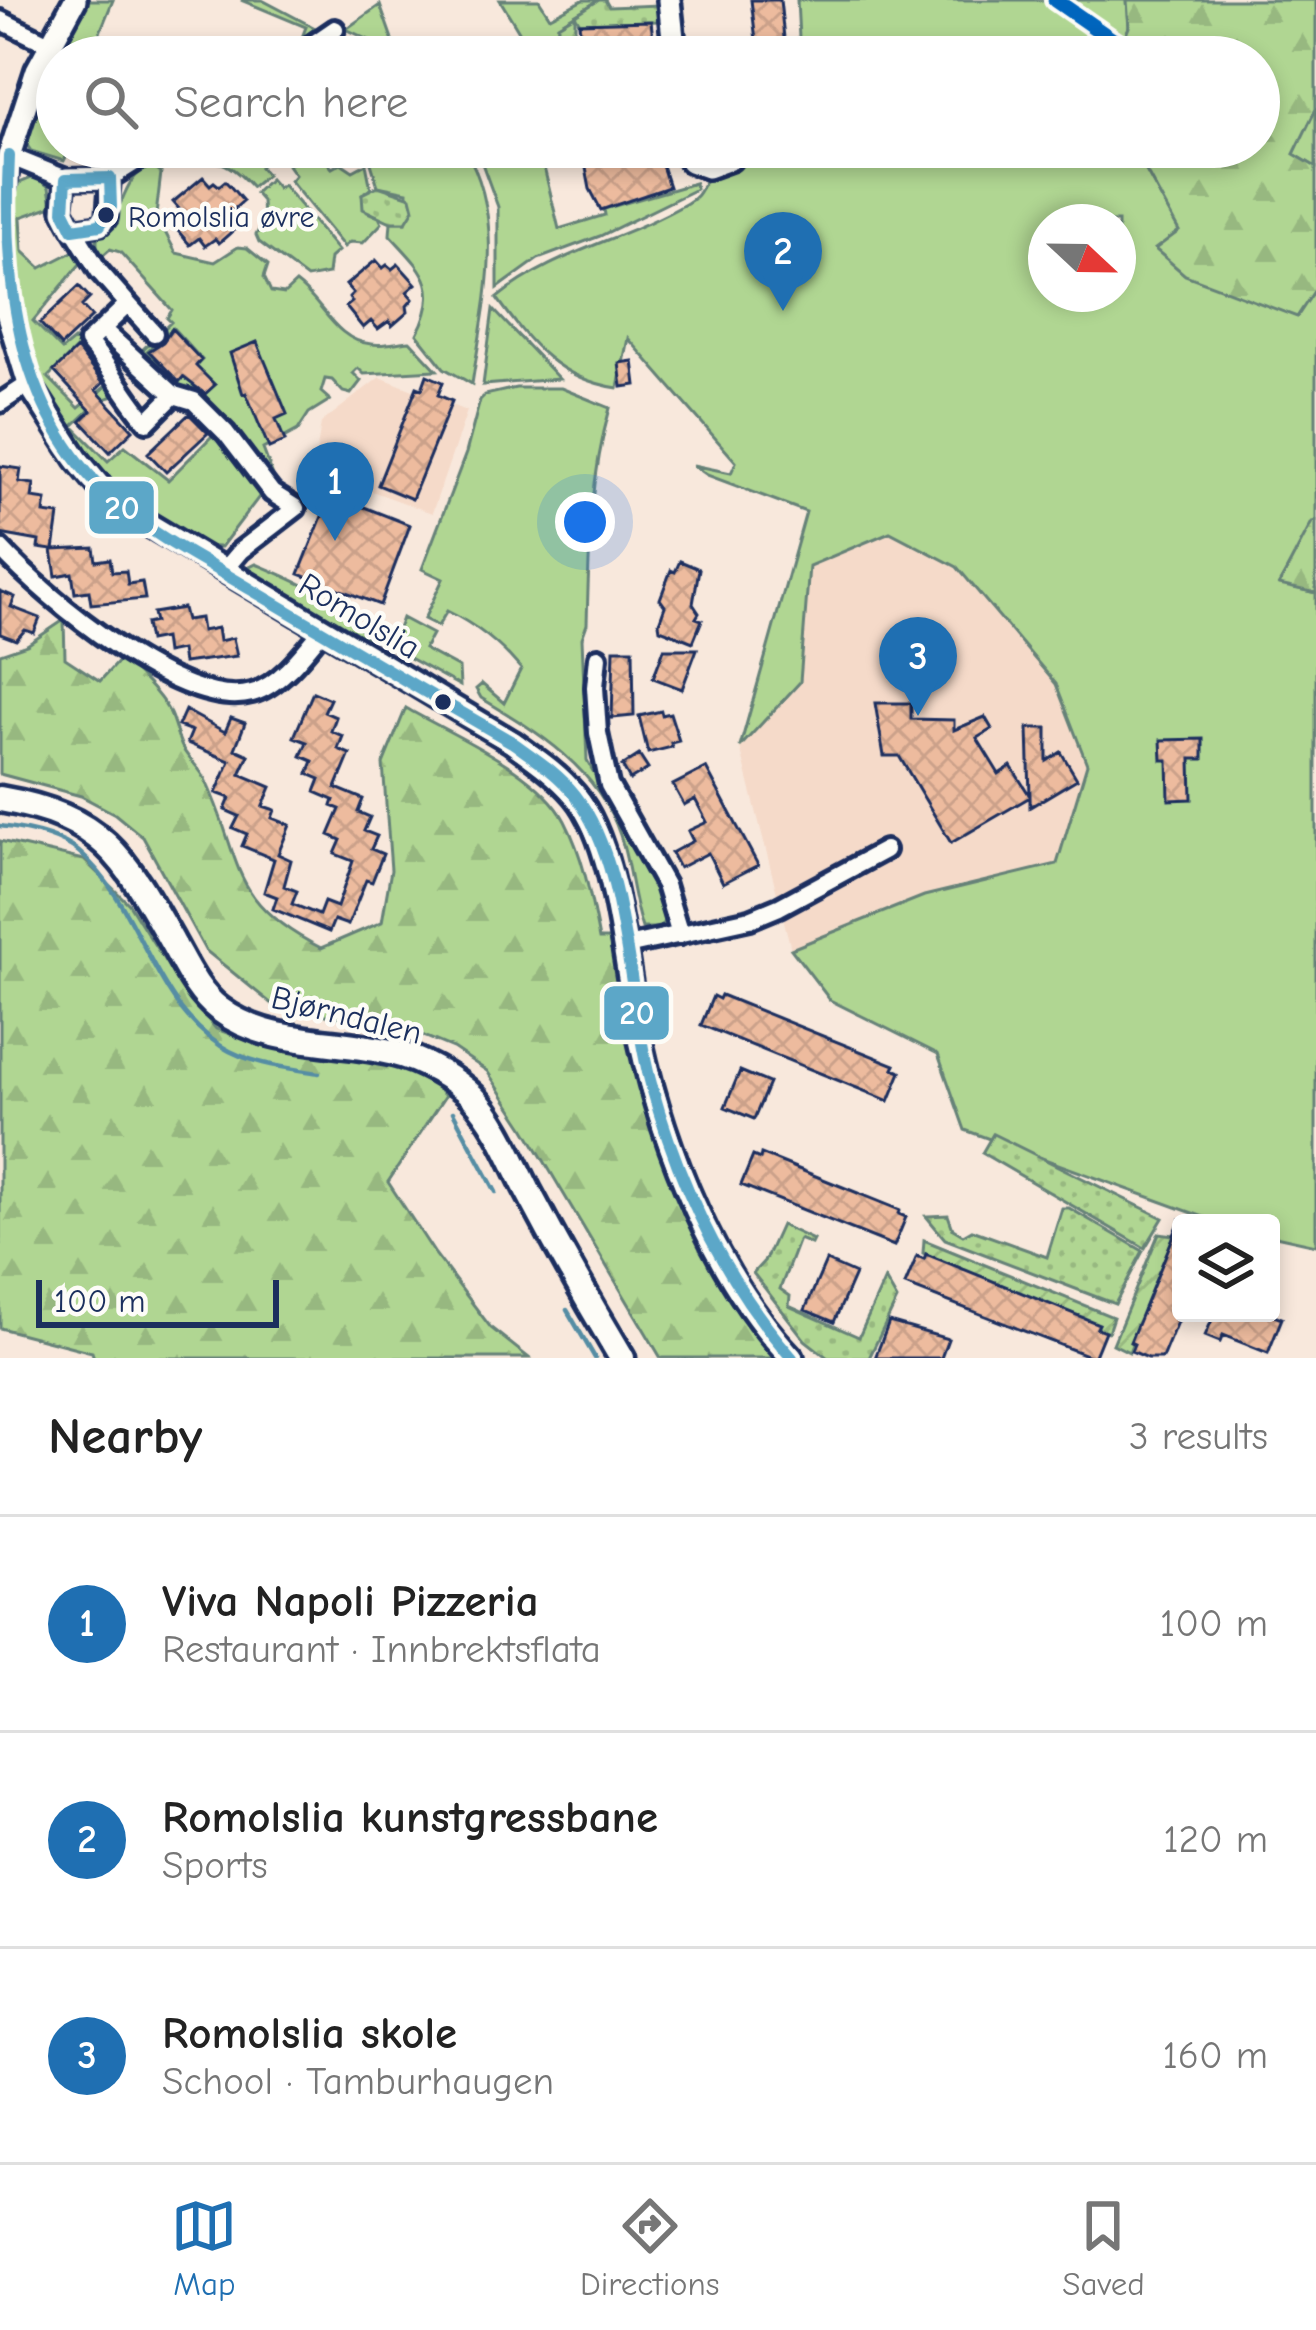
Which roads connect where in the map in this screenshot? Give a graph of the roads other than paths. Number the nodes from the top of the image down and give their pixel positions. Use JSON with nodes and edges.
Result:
{"nodes":[{"id":1,"x":75,"y":0,"type":"edge"},
{"id":2,"x":669,"y":0,"type":"edge"},
{"id":3,"x":0,"y":20,"type":"edge"},
{"id":4,"x":335,"y":28,"type":"dead end"},
{"id":5,"x":54,"y":36,"type":"edge"},
{"id":6,"x":324,"y":36,"type":"edge"},
{"id":7,"x":673,"y":36,"type":"edge"},
{"id":8,"x":36,"y":38,"type":"edge"},
{"id":9,"x":36,"y":80,"type":"edge"},
{"id":10,"x":9,"y":156,"type":"junction"},
{"id":11,"x":36,"y":167,"type":"edge"},
{"id":12,"x":39,"y":168,"type":"edge"},
{"id":13,"x":126,"y":168,"type":"edge"},
{"id":14,"x":110,"y":178,"type":"junction"},
{"id":15,"x":66,"y":179,"type":"junction"},
{"id":16,"x":73,"y":229,"type":"junction"},
{"id":17,"x":128,"y":304,"type":"junction"},
{"id":18,"x":102,"y":329,"type":"junction"},
{"id":19,"x":154,"y":333,"type":"dead end"},
{"id":20,"x":29,"y":385,"type":"junction"},
{"id":21,"x":174,"y":395,"type":"junction"},
{"id":22,"x":0,"y":403,"type":"edge"},
{"id":23,"x":0,"y":548,"type":"edge"},
{"id":24,"x":223,"y":572,"type":"junction"},
{"id":25,"x":321,"y":632,"type":"junction"},
{"id":26,"x":598,"y":657,"type":"dead end"},
{"id":27,"x":0,"y":799,"type":"edge"},
{"id":28,"x":885,"y":850,"type":"dead end"},
{"id":29,"x":680,"y":934,"type":"junction"},
{"id":30,"x":622,"y":947,"type":"junction"},
{"id":31,"x":622,"y":1358,"type":"edge"},
{"id":32,"x":793,"y":1358,"type":"edge"}],
"edges":[{"from":1,"to":5,"type":"street","name":"Romolslia"},
{"from":2,"to":7,"type":"street"},
{"from":3,"to":8,"type":"street"},
{"from":4,"to":6,"type":"street"},
{"from":9,"to":10,"type":"street","name":"Romolslia"},
{"from":10,"to":11,"type":"street"},
{"from":10,"to":20,"type":"street","name":"Romolslia"},
{"from":12,"to":15,"type":"street"},
{"from":13,"to":14,"type":"street"},
{"from":14,"to":15,"type":"street"},
{"from":14,"to":16,"type":"street"},
{"from":15,"to":16,"type":"street"},
{"from":16,"to":17,"type":"street"},
{"from":17,"to":18,"type":"street"},
{"from":17,"to":19,"type":"street"},
{"from":18,"to":21,"type":"street"},
{"from":18,"to":21,"type":"street"},
{"from":20,"to":22,"type":"street"},
{"from":20,"to":24,"type":"street","name":"Romolslia"},
{"from":21,"to":24,"type":"street"},
{"from":23,"to":25,"type":"street"},
{"from":24,"to":25,"type":"street","name":"Romolslia"},
{"from":25,"to":30,"type":"street","name":"Romolslia"},
{"from":26,"to":29,"type":"street"},
{"from":27,"to":31,"type":"main road","name":"Bjørndalen"},
{"from":28,"to":29,"type":"street"},
{"from":29,"to":30,"type":"street"},
{"from":30,"to":32,"type":"street","name":"Romolslia"}]}
